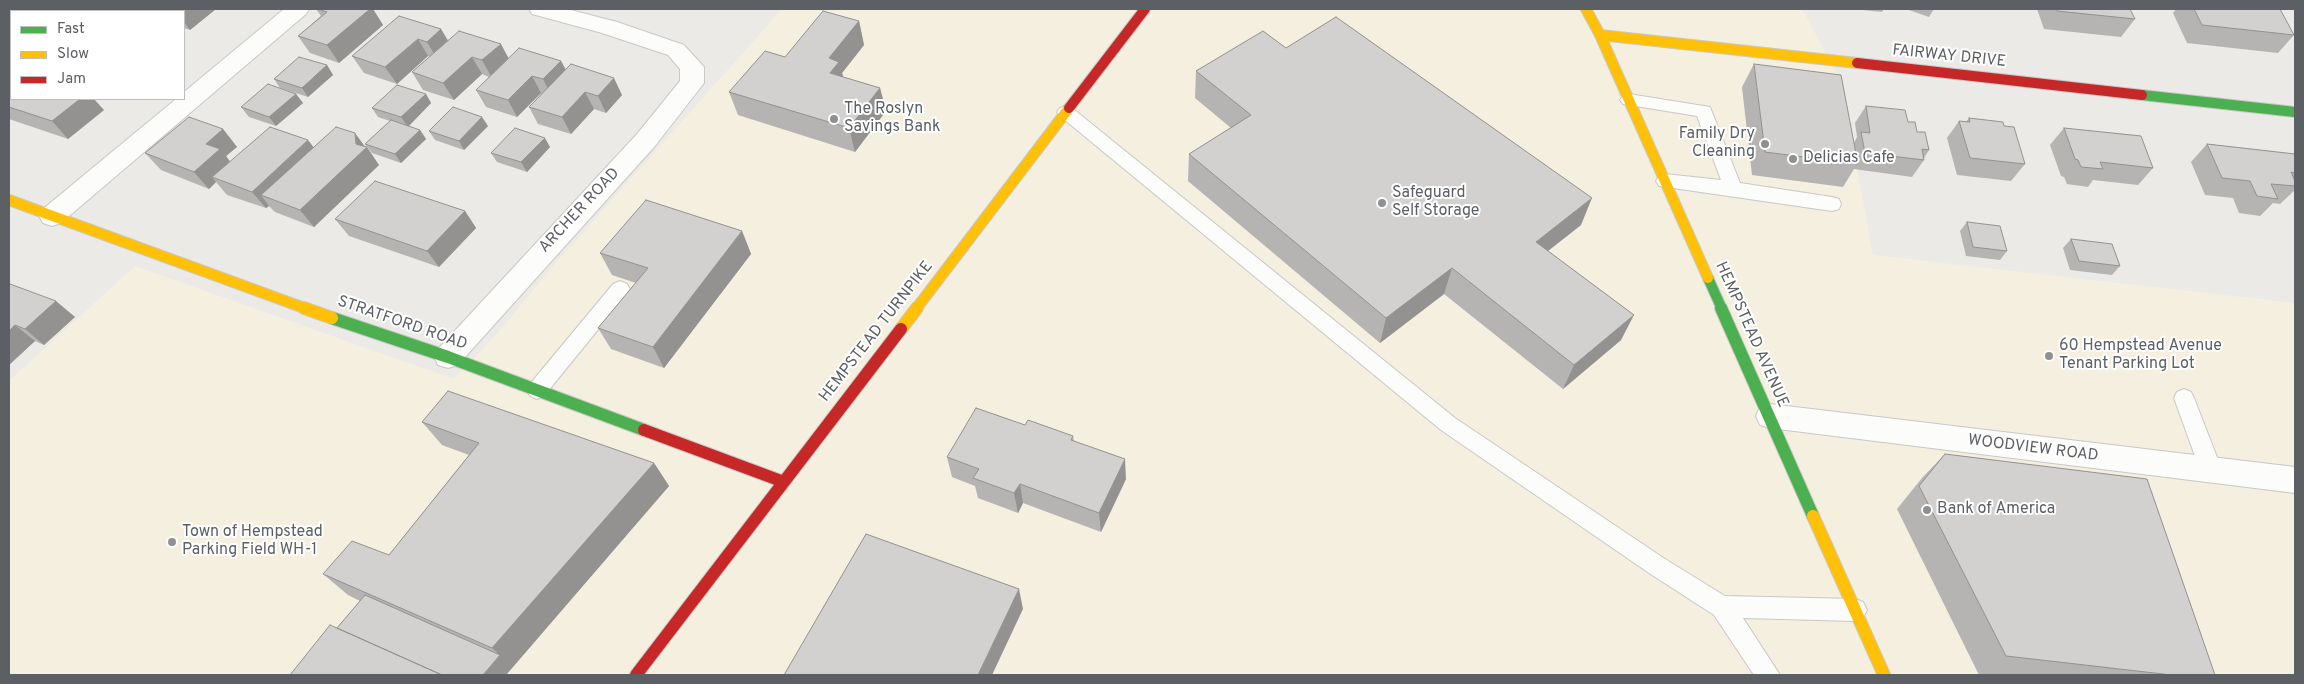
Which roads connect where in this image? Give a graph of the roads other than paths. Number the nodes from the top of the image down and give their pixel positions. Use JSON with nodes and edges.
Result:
{"nodes":[{"id":1,"x":298,"y":9,"type":"edge"},
{"id":2,"x":540,"y":9,"type":"edge"},
{"id":3,"x":1145,"y":9,"type":"edge"},
{"id":4,"x":1586,"y":9,"type":"edge"},
{"id":5,"x":1600,"y":35,"type":"junction"},
{"id":6,"x":1629,"y":100,"type":"junction"},
{"id":7,"x":1066,"y":112,"type":"junction"},
{"id":8,"x":2295,"y":112,"type":"edge"},
{"id":9,"x":1665,"y":181,"type":"junction"},
{"id":10,"x":1733,"y":189,"type":"junction"},
{"id":11,"x":9,"y":200,"type":"edge"},
{"id":12,"x":1832,"y":204,"type":"dead end"},
{"id":13,"x":52,"y":216,"type":"junction"},
{"id":14,"x":620,"y":289,"type":"dead end"},
{"id":15,"x":448,"y":357,"type":"junction"},
{"id":16,"x":537,"y":390,"type":"junction"},
{"id":17,"x":2184,"y":398,"type":"dead end"},
{"id":18,"x":1770,"y":416,"type":"junction"},
{"id":19,"x":2211,"y":470,"type":"junction"},
{"id":20,"x":2295,"y":480,"type":"edge"},
{"id":21,"x":784,"y":482,"type":"junction"},
{"id":22,"x":1722,"y":607,"type":"junction"},
{"id":23,"x":1855,"y":610,"type":"junction"},
{"id":24,"x":636,"y":675,"type":"edge"},
{"id":25,"x":1768,"y":675,"type":"edge"},
{"id":26,"x":1884,"y":675,"type":"edge"}],
"edges":[{"from":1,"to":13,"type":"street"},
{"from":2,"to":15,"type":"street","name":"ARCHER ROAD"},
{"from":3,"to":7,"type":"main road","name":"HEMPSTEAD TURNPIKE"},
{"from":4,"to":5,"type":"main road","name":"HEMPSTEAD AVENUE"},
{"from":5,"to":6,"type":"main road","name":"HEMPSTEAD AVENUE"},
{"from":5,"to":8,"type":"main road","name":"FAIRWAY DRIVE"},
{"from":6,"to":9,"type":"main road","name":"HEMPSTEAD AVENUE"},
{"from":6,"to":10,"type":"lane"},
{"from":7,"to":21,"type":"main road","name":"HEMPSTEAD TURNPIKE"},
{"from":7,"to":22,"type":"lane"},
{"from":9,"to":10,"type":"lane"},
{"from":9,"to":18,"type":"main road","name":"HEMPSTEAD AVENUE"},
{"from":10,"to":12,"type":"lane"},
{"from":11,"to":13,"type":"main road","name":"STRATFORD ROAD"},
{"from":13,"to":15,"type":"main road","name":"STRATFORD ROAD"},
{"from":14,"to":16,"type":"lane"},
{"from":15,"to":16,"type":"main road","name":"STRATFORD ROAD"},
{"from":16,"to":21,"type":"main road","name":"STRATFORD ROAD"},
{"from":17,"to":19,"type":"lane"},
{"from":18,"to":19,"type":"street","name":"WOODVIEW ROAD"},
{"from":18,"to":23,"type":"main road","name":"HEMPSTEAD AVENUE"},
{"from":19,"to":20,"type":"street","name":"WOODVIEW ROAD"},
{"from":21,"to":24,"type":"main road","name":"HEMPSTEAD TURNPIKE"},
{"from":22,"to":23,"type":"lane"},
{"from":22,"to":25,"type":"lane"},
{"from":23,"to":26,"type":"main road","name":"HEMPSTEAD AVENUE"}]}
